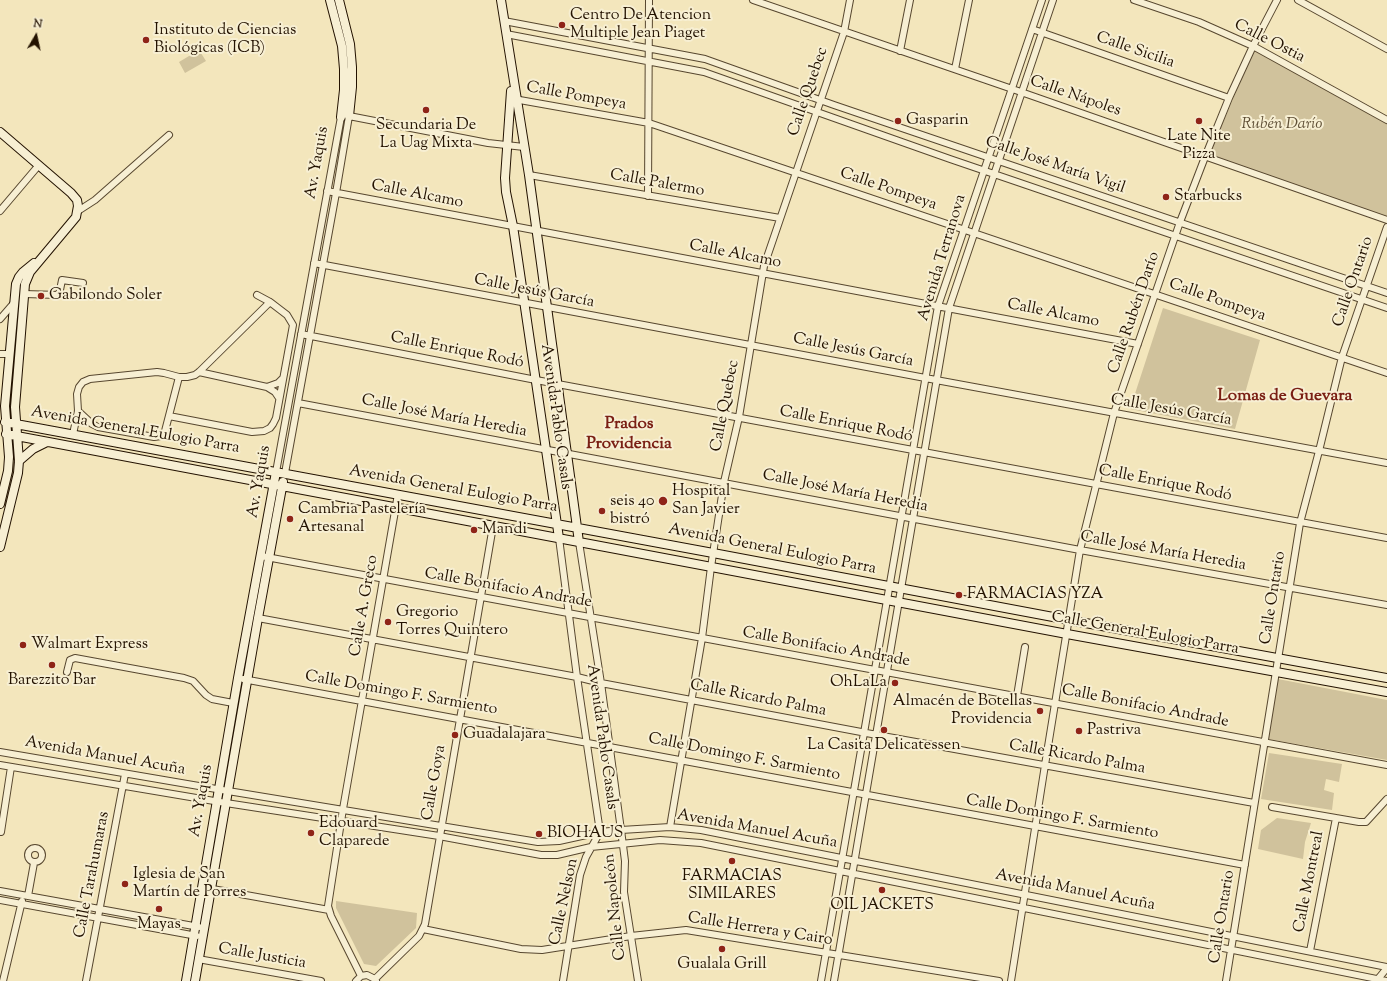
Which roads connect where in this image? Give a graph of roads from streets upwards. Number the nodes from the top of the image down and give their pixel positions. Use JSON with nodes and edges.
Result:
{"nodes":[{"id":1,"x":330,"y":0,"type":"edge"},
{"id":2,"x":339,"y":0,"type":"edge"},
{"id":3,"x":501,"y":0,"type":"edge"},
{"id":4,"x":649,"y":0,"type":"edge"},
{"id":5,"x":753,"y":0,"type":"edge"},
{"id":6,"x":777,"y":0,"type":"edge"},
{"id":7,"x":850,"y":0,"type":"edge"},
{"id":8,"x":910,"y":0,"type":"edge"},
{"id":9,"x":969,"y":0,"type":"edge"},
{"id":10,"x":1042,"y":0,"type":"edge"},
{"id":11,"x":1053,"y":0,"type":"edge"},
{"id":12,"x":1134,"y":0,"type":"edge"},
{"id":13,"x":1277,"y":0,"type":"edge"},
{"id":14,"x":1298,"y":0,"type":"edge"},
{"id":15,"x":775,"y":7,"type":"junction"},
{"id":16,"x":504,"y":21,"type":"junction"},
{"id":17,"x":1032,"y":29,"type":"junction"},
{"id":18,"x":844,"y":32,"type":"junction"},
{"id":19,"x":1042,"y":32,"type":"junction"},
{"id":20,"x":506,"y":34,"type":"junction"},
{"id":21,"x":1253,"y":46,"type":"junction"},
{"id":22,"x":649,"y":48,"type":"junction"},
{"id":23,"x":1387,"y":49,"type":"edge"},
{"id":24,"x":900,"y":51,"type":"junction"},
{"id":25,"x":649,"y":61,"type":"junction"},
{"id":26,"x":955,"y":70,"type":"junction"},
{"id":27,"x":1011,"y":89,"type":"junction"},
{"id":28,"x":1021,"y":92,"type":"junction"},
{"id":29,"x":1229,"y":98,"type":"junction"},
{"id":30,"x":514,"y":99,"type":"junction"},
{"id":31,"x":820,"y":100,"type":"junction"},
{"id":32,"x":816,"y":112,"type":"junction"},
{"id":33,"x":345,"y":116,"type":"junction"},
{"id":34,"x":1387,"y":120,"type":"edge"},
{"id":35,"x":648,"y":123,"type":"junction"},
{"id":36,"x":0,"y":132,"type":"edge"},
{"id":37,"x":169,"y":135,"type":"dead end"},
{"id":38,"x":507,"y":146,"type":"junction"},
{"id":39,"x":524,"y":147,"type":"junction"},
{"id":40,"x":988,"y":157,"type":"junction"},
{"id":41,"x":1205,"y":157,"type":"junction"},
{"id":42,"x":998,"y":160,"type":"junction"},
{"id":43,"x":39,"y":165,"type":"junction"},
{"id":44,"x":984,"y":170,"type":"junction"},
{"id":45,"x":796,"y":173,"type":"junction"},
{"id":46,"x":529,"y":174,"type":"junction"},
{"id":47,"x":994,"y":174,"type":"junction"},
{"id":48,"x":327,"y":191,"type":"junction"},
{"id":49,"x":336,"y":193,"type":"junction"},
{"id":50,"x":648,"y":196,"type":"junction"},
{"id":51,"x":0,"y":211,"type":"edge"},
{"id":52,"x":78,"y":211,"type":"junction"},
{"id":53,"x":780,"y":218,"type":"junction"},
{"id":54,"x":1387,"y":220,"type":"edge"},
{"id":55,"x":1180,"y":222,"type":"junction"},
{"id":56,"x":513,"y":226,"type":"junction"},
{"id":57,"x":1387,"y":227,"type":"edge"},
{"id":58,"x":964,"y":229,"type":"junction"},
{"id":59,"x":536,"y":231,"type":"junction"},
{"id":60,"x":974,"y":233,"type":"junction"},
{"id":61,"x":1175,"y":236,"type":"junction"},
{"id":62,"x":40,"y":260,"type":"junction"},
{"id":63,"x":314,"y":263,"type":"junction"},
{"id":64,"x":323,"y":265,"type":"junction"},
{"id":65,"x":763,"y":274,"type":"junction"},
{"id":66,"x":83,"y":283,"type":"dead end"},
{"id":67,"x":1366,"y":286,"type":"junction"},
{"id":68,"x":1387,"y":293,"type":"edge"},
{"id":69,"x":24,"y":294,"type":"junction"},
{"id":70,"x":1155,"y":294,"type":"junction"},
{"id":71,"x":257,"y":295,"type":"dead end"},
{"id":72,"x":1362,"y":299,"type":"junction"},
{"id":73,"x":270,"y":302,"type":"junction"},
{"id":74,"x":14,"y":303,"type":"junction"},
{"id":75,"x":524,"y":303,"type":"junction"},
{"id":76,"x":938,"y":306,"type":"junction"},
{"id":77,"x":547,"y":308,"type":"junction"},
{"id":78,"x":949,"y":308,"type":"junction"},
{"id":79,"x":1387,"y":308,"type":"edge"},
{"id":80,"x":0,"y":319,"type":"edge"},
{"id":81,"x":301,"y":334,"type":"junction"},
{"id":82,"x":310,"y":336,"type":"junction"},
{"id":83,"x":1138,"y":344,"type":"junction"},
{"id":84,"x":10,"y":345,"type":"junction"},
{"id":85,"x":19,"y":345,"type":"junction"},
{"id":86,"x":751,"y":346,"type":"junction"},
{"id":87,"x":0,"y":354,"type":"edge"},
{"id":88,"x":9,"y":354,"type":"junction"},
{"id":89,"x":1342,"y":357,"type":"junction"},
{"id":90,"x":199,"y":372,"type":"junction"},
{"id":91,"x":1387,"y":373,"type":"edge"},
{"id":92,"x":178,"y":377,"type":"junction"},
{"id":93,"x":283,"y":378,"type":"junction"},
{"id":94,"x":926,"y":378,"type":"junction"},
{"id":95,"x":536,"y":380,"type":"junction"},
{"id":96,"x":936,"y":380,"type":"junction"},
{"id":97,"x":557,"y":384,"type":"junction"},
{"id":98,"x":267,"y":387,"type":"junction"},
{"id":99,"x":279,"y":398,"type":"junction"},
{"id":100,"x":298,"y":403,"type":"junction"},
{"id":101,"x":79,"y":412,"type":"junction"},
{"id":102,"x":1114,"y":413,"type":"junction"},
{"id":103,"x":169,"y":416,"type":"junction"},
{"id":104,"x":739,"y":418,"type":"junction"},
{"id":105,"x":3,"y":421,"type":"edge"},
{"id":106,"x":16,"y":424,"type":"junction"},
{"id":107,"x":3,"y":434,"type":"edge"},
{"id":108,"x":75,"y":435,"type":"junction"},
{"id":109,"x":17,"y":436,"type":"junction"},
{"id":110,"x":47,"y":442,"type":"junction"},
{"id":111,"x":155,"y":449,"type":"junction"},
{"id":112,"x":546,"y":449,"type":"junction"},
{"id":113,"x":913,"y":450,"type":"junction"},
{"id":114,"x":1319,"y":451,"type":"junction"},
{"id":115,"x":924,"y":452,"type":"junction"},
{"id":116,"x":566,"y":453,"type":"junction"},
{"id":117,"x":19,"y":461,"type":"junction"},
{"id":118,"x":152,"y":462,"type":"junction"},
{"id":119,"x":1387,"y":463,"type":"edge"},
{"id":120,"x":276,"y":472,"type":"junction"},
{"id":121,"x":285,"y":474,"type":"junction"},
{"id":122,"x":724,"y":482,"type":"junction"},
{"id":123,"x":274,"y":484,"type":"junction"},
{"id":124,"x":1096,"y":484,"type":"junction"},
{"id":125,"x":283,"y":486,"type":"junction"},
{"id":126,"x":398,"y":494,"type":"junction"},
{"id":127,"x":0,"y":504,"type":"edge"},
{"id":128,"x":395,"y":508,"type":"junction"},
{"id":129,"x":902,"y":516,"type":"junction"},
{"id":130,"x":913,"y":518,"type":"junction"},
{"id":131,"x":1300,"y":523,"type":"junction"},
{"id":132,"x":557,"y":524,"type":"junction"},
{"id":133,"x":493,"y":526,"type":"junction"},
{"id":134,"x":577,"y":527,"type":"junction"},
{"id":135,"x":559,"y":538,"type":"junction"},
{"id":136,"x":1387,"y":538,"type":"edge"},
{"id":137,"x":579,"y":542,"type":"junction"},
{"id":138,"x":0,"y":547,"type":"edge"},
{"id":139,"x":1080,"y":550,"type":"junction"},
{"id":140,"x":713,"y":553,"type":"junction"},
{"id":141,"x":261,"y":556,"type":"junction"},
{"id":142,"x":270,"y":558,"type":"junction"},
{"id":143,"x":711,"y":567,"type":"junction"},
{"id":144,"x":383,"y":579,"type":"junction"},
{"id":145,"x":890,"y":586,"type":"junction"},
{"id":146,"x":901,"y":588,"type":"junction"},
{"id":147,"x":1289,"y":588,"type":"junction"},
{"id":148,"x":480,"y":597,"type":"junction"},
{"id":149,"x":887,"y":600,"type":"junction"},
{"id":150,"x":899,"y":602,"type":"junction"},
{"id":151,"x":1387,"y":605,"type":"edge"},
{"id":152,"x":569,"y":613,"type":"junction"},
{"id":153,"x":590,"y":617,"type":"junction"},
{"id":154,"x":258,"y":618,"type":"junction"},
{"id":155,"x":1069,"y":620,"type":"junction"},
{"id":156,"x":1067,"y":634,"type":"junction"},
{"id":157,"x":702,"y":638,"type":"junction"},
{"id":158,"x":372,"y":639,"type":"junction"},
{"id":159,"x":1025,"y":647,"type":"dead end"},
{"id":160,"x":470,"y":657,"type":"junction"},
{"id":161,"x":1278,"y":658,"type":"junction"},
{"id":162,"x":875,"y":670,"type":"junction"},
{"id":163,"x":67,"y":672,"type":"dead end"},
{"id":164,"x":887,"y":672,"type":"junction"},
{"id":165,"x":1276,"y":672,"type":"junction"},
{"id":166,"x":577,"y":677,"type":"junction"},
{"id":167,"x":238,"y":678,"type":"junction"},
{"id":168,"x":1387,"y":678,"type":"edge"},
{"id":169,"x":247,"y":680,"type":"junction"},
{"id":170,"x":601,"y":683,"type":"junction"},
{"id":171,"x":1387,"y":692,"type":"edge"},
{"id":172,"x":1017,"y":696,"type":"junction"},
{"id":173,"x":362,"y":700,"type":"junction"},
{"id":174,"x":691,"y":700,"type":"junction"},
{"id":175,"x":233,"y":703,"type":"junction"},
{"id":176,"x":1055,"y":703,"type":"junction"},
{"id":177,"x":459,"y":718,"type":"junction"},
{"id":178,"x":864,"y":732,"type":"junction"},
{"id":179,"x":876,"y":735,"type":"junction"},
{"id":180,"x":586,"y":742,"type":"junction"},
{"id":181,"x":1264,"y":742,"type":"junction"},
{"id":182,"x":609,"y":746,"type":"junction"},
{"id":183,"x":0,"y":752,"type":"edge"},
{"id":184,"x":681,"y":760,"type":"junction"},
{"id":185,"x":0,"y":765,"type":"edge"},
{"id":186,"x":1045,"y":765,"type":"junction"},
{"id":187,"x":1387,"y":765,"type":"edge"},
{"id":188,"x":11,"y":767,"type":"junction"},
{"id":189,"x":125,"y":774,"type":"junction"},
{"id":190,"x":123,"y":786,"type":"junction"},
{"id":191,"x":218,"y":790,"type":"junction"},
{"id":192,"x":228,"y":791,"type":"junction"},
{"id":193,"x":854,"y":792,"type":"junction"},
{"id":194,"x":866,"y":794,"type":"junction"},
{"id":195,"x":1387,"y":799,"type":"edge"},
{"id":196,"x":216,"y":802,"type":"junction"},
{"id":197,"x":226,"y":803,"type":"junction"},
{"id":198,"x":1254,"y":803,"type":"junction"},
{"id":199,"x":1272,"y":807,"type":"dead end"},
{"id":200,"x":343,"y":809,"type":"junction"},
{"id":201,"x":1336,"y":818,"type":"junction"},
{"id":202,"x":341,"y":821,"type":"junction"},
{"id":203,"x":441,"y":825,"type":"junction"},
{"id":204,"x":1035,"y":826,"type":"junction"},
{"id":205,"x":670,"y":827,"type":"junction"},
{"id":206,"x":621,"y":830,"type":"junction"},
{"id":207,"x":1,"y":832,"type":"edge"},
{"id":208,"x":600,"y":832,"type":"junction"},
{"id":209,"x":439,"y":836,"type":"junction"},
{"id":210,"x":623,"y":844,"type":"junction"},
{"id":211,"x":591,"y":848,"type":"junction"},
{"id":212,"x":842,"y":858,"type":"junction"},
{"id":213,"x":855,"y":861,"type":"junction"},
{"id":214,"x":34,"y":863,"type":"dead end"},
{"id":215,"x":1245,"y":865,"type":"junction"},
{"id":216,"x":840,"y":871,"type":"junction"},
{"id":217,"x":853,"y":874,"type":"junction"},
{"id":218,"x":202,"y":887,"type":"junction"},
{"id":219,"x":211,"y":889,"type":"junction"},
{"id":220,"x":0,"y":891,"type":"edge"},
{"id":221,"x":1024,"y":894,"type":"junction"},
{"id":222,"x":26,"y":896,"type":"junction"},
{"id":223,"x":0,"y":900,"type":"edge"},
{"id":224,"x":21,"y":904,"type":"junction"},
{"id":225,"x":1022,"y":907,"type":"junction"},
{"id":226,"x":100,"y":909,"type":"junction"},
{"id":227,"x":329,"y":910,"type":"junction"},
{"id":228,"x":98,"y":918,"type":"junction"},
{"id":229,"x":195,"y":926,"type":"junction"},
{"id":230,"x":204,"y":928,"type":"junction"},
{"id":231,"x":423,"y":929,"type":"junction"},
{"id":232,"x":193,"y":935,"type":"junction"},
{"id":233,"x":631,"y":936,"type":"junction"},
{"id":234,"x":1233,"y":936,"type":"junction"},
{"id":235,"x":203,"y":937,"type":"junction"},
{"id":236,"x":568,"y":946,"type":"junction"},
{"id":237,"x":1231,"y":950,"type":"junction"},
{"id":238,"x":1310,"y":951,"type":"junction"},
{"id":239,"x":826,"y":953,"type":"junction"},
{"id":240,"x":839,"y":955,"type":"junction"},
{"id":241,"x":198,"y":959,"type":"junction"},
{"id":242,"x":1387,"y":967,"type":"edge"},
{"id":243,"x":361,"y":976,"type":"junction"},
{"id":244,"x":1378,"y":979,"type":"junction"},
{"id":245,"x":376,"y":980,"type":"edge"},
{"id":246,"x":3,"y":981,"type":"edge"},
{"id":247,"x":86,"y":981,"type":"edge"},
{"id":248,"x":186,"y":981,"type":"edge"},
{"id":249,"x":194,"y":981,"type":"edge"},
{"id":250,"x":321,"y":981,"type":"edge"},
{"id":251,"x":356,"y":981,"type":"edge"},
{"id":252,"x":563,"y":981,"type":"edge"},
{"id":253,"x":638,"y":981,"type":"edge"},
{"id":254,"x":821,"y":981,"type":"edge"},
{"id":255,"x":834,"y":981,"type":"edge"},
{"id":256,"x":998,"y":981,"type":"edge"},
{"id":257,"x":1011,"y":981,"type":"edge"},
{"id":258,"x":1226,"y":981,"type":"edge"},
{"id":259,"x":1387,"y":981,"type":"edge"}],
"edges":[{"from":1,"to":33,"type":"street"},
{"from":2,"to":33,"type":"street"},
{"from":3,"to":16,"type":"street","name":"Avenida Pablo Casals"},
{"from":4,"to":22,"type":"street"},
{"from":5,"to":15,"type":"street","name":"Calle Nápoles"},
{"from":6,"to":15,"type":"street"},
{"from":7,"to":18,"type":"street","name":"Calle Quebec"},
{"from":8,"to":24,"type":"street"},
{"from":9,"to":26,"type":"street"},
{"from":10,"to":17,"type":"street","name":"Avenida Terranova"},
{"from":11,"to":19,"type":"street","name":"Avenida Terranova"},
{"from":12,"to":21,"type":"street","name":"Calle Ostia"},
{"from":13,"to":21,"type":"street","name":"Calle Rubén Darío"},
{"from":14,"to":23,"type":"street"},
{"from":15,"to":18,"type":"street","name":"Calle Nápoles"},
{"from":16,"to":20,"type":"street","name":"Avenida Pablo Casals"},
{"from":16,"to":22,"type":"street","name":"Calle José María Vigil"},
{"from":17,"to":19,"type":"street","name":"Calle Sicilia"},
{"from":17,"to":27,"type":"street","name":"Avenida Terranova"},
{"from":18,"to":24,"type":"street","name":"Calle Nápoles"},
{"from":18,"to":31,"type":"street","name":"Calle Quebec"},
{"from":19,"to":28,"type":"street","name":"Avenida Terranova"},
{"from":19,"to":29,"type":"street","name":"Calle Sicilia"},
{"from":20,"to":25,"type":"street","name":"Calle José María Vigil"},
{"from":20,"to":30,"type":"street","name":"Avenida Pablo Casals"},
{"from":21,"to":29,"type":"street","name":"Calle Rubén Darío"},
{"from":21,"to":34,"type":"street","name":"Calle Ostia"},
{"from":22,"to":25,"type":"street"},
{"from":22,"to":31,"type":"street","name":"Calle José María Vigil"},
{"from":24,"to":26,"type":"street","name":"Calle Nápoles"},
{"from":25,"to":32,"type":"street","name":"Calle José María Vigil"},
{"from":25,"to":35,"type":"street"},
{"from":26,"to":27,"type":"street","name":"Calle Nápoles"},
{"from":27,"to":28,"type":"street","name":"Calle Nápoles"},
{"from":27,"to":40,"type":"street","name":"Avenida Terranova"},
{"from":28,"to":41,"type":"street","name":"Calle Nápoles"},
{"from":28,"to":42,"type":"street","name":"Avenida Terranova"},
{"from":29,"to":41,"type":"street","name":"Calle Rubén Darío"},
{"from":30,"to":35,"type":"street","name":"Calle Pompeya"},
{"from":30,"to":38,"type":"street","name":"Avenida Pablo Casals"},
{"from":30,"to":39,"type":"street","name":"Avenida Pablo Casals"},
{"from":31,"to":32,"type":"street","name":"Calle Quebec"},
{"from":31,"to":40,"type":"street","name":"Calle José María Vigil"},
{"from":32,"to":44,"type":"street","name":"Calle José María Vigil"},
{"from":32,"to":45,"type":"street","name":"Calle Quebec"},
{"from":33,"to":38,"type":"street"},
{"from":33,"to":48,"type":"street","name":"Av. Yaquis"},
{"from":33,"to":49,"type":"street","name":"Av. Yaquis"},
{"from":35,"to":45,"type":"street","name":"Calle Pompeya"},
{"from":35,"to":50,"type":"street"},
{"from":36,"to":43,"type":"street"},
{"from":37,"to":52,"type":"street"},
{"from":38,"to":39,"type":"street"},
{"from":38,"to":56,"type":"street","name":"Avenida Pablo Casals"},
{"from":39,"to":46,"type":"street","name":"Avenida Pablo Casals"},
{"from":40,"to":42,"type":"street","name":"Calle José María Vigil"},
{"from":40,"to":44,"type":"street","name":"Avenida Terranova"},
{"from":41,"to":54,"type":"street","name":"Calle Nápoles"},
{"from":41,"to":55,"type":"street","name":"Calle Rubén Darío"},
{"from":42,"to":47,"type":"street","name":"Avenida Terranova"},
{"from":42,"to":55,"type":"street","name":"Calle José María Vigil"},
{"from":43,"to":51,"type":"street"},
{"from":43,"to":52,"type":"street"},
{"from":44,"to":47,"type":"street","name":"Calle José María Vigil"},
{"from":44,"to":58,"type":"street","name":"Avenida Terranova"},
{"from":45,"to":53,"type":"street","name":"Calle Quebec"},
{"from":45,"to":58,"type":"street","name":"Calle Pompeya"},
{"from":46,"to":50,"type":"street","name":"Calle Palermo"},
{"from":46,"to":59,"type":"street","name":"Avenida Pablo Casals"},
{"from":47,"to":60,"type":"street","name":"Avenida Terranova"},
{"from":47,"to":61,"type":"street","name":"Calle José María Vigil"},
{"from":48,"to":49,"type":"street","name":"Calle Alcamo"},
{"from":48,"to":63,"type":"street","name":"Av. Yaquis"},
{"from":49,"to":56,"type":"street","name":"Calle Alcamo"},
{"from":49,"to":64,"type":"street","name":"Av. Yaquis"},
{"from":50,"to":53,"type":"street","name":"Calle Palermo"},
{"from":52,"to":62,"type":"street"},
{"from":53,"to":65,"type":"street","name":"Calle Quebec"},
{"from":55,"to":61,"type":"street","name":"Calle Rubén Darío"},
{"from":55,"to":67,"type":"street","name":"Calle José María Vigil"},
{"from":56,"to":59,"type":"street","name":"Calle Alcamo"},
{"from":56,"to":75,"type":"street","name":"Avenida Pablo Casals"},
{"from":57,"to":67,"type":"street","name":"Calle Ontario"},
{"from":58,"to":60,"type":"street","name":"Calle Pompeya"},
{"from":58,"to":76,"type":"street","name":"Avenida Terranova"},
{"from":59,"to":65,"type":"street","name":"Calle Alcamo"},
{"from":59,"to":77,"type":"street","name":"Avenida Pablo Casals"},
{"from":60,"to":70,"type":"street","name":"Calle Pompeya"},
{"from":60,"to":78,"type":"street","name":"Avenida Terranova"},
{"from":61,"to":70,"type":"street","name":"Calle Rubén Darío"},
{"from":61,"to":72,"type":"street","name":"Calle José María Vigil"},
{"from":62,"to":69,"type":"street"},
{"from":62,"to":74,"type":"street"},
{"from":63,"to":64,"type":"street","name":"Calle Jesús García"},
{"from":63,"to":81,"type":"street","name":"Av. Yaquis"},
{"from":64,"to":75,"type":"street","name":"Calle Jesús García"},
{"from":64,"to":82,"type":"street","name":"Av. Yaquis"},
{"from":65,"to":76,"type":"street","name":"Calle Alcamo"},
{"from":65,"to":86,"type":"street","name":"Calle Quebec"},
{"from":66,"to":69,"type":"street"},
{"from":67,"to":68,"type":"street","name":"Calle José María Vigil"},
{"from":67,"to":72,"type":"street","name":"Calle Ontario"},
{"from":69,"to":85,"type":"street"},
{"from":70,"to":83,"type":"street","name":"Calle Rubén Darío"},
{"from":70,"to":89,"type":"street","name":"Calle Pompeya"},
{"from":71,"to":73,"type":"street"},
{"from":72,"to":79,"type":"street","name":"Calle José María Vigil"},
{"from":72,"to":89,"type":"street","name":"Calle Ontario"},
{"from":73,"to":90,"type":"street"},
{"from":73,"to":93,"type":"street"},
{"from":74,"to":80,"type":"street"},
{"from":74,"to":84,"type":"street"},
{"from":75,"to":77,"type":"street","name":"Calle Jesús García"},
{"from":75,"to":95,"type":"street","name":"Avenida Pablo Casals"},
{"from":76,"to":78,"type":"street","name":"Calle Alcamo"},
{"from":76,"to":94,"type":"street","name":"Avenida Terranova"},
{"from":77,"to":86,"type":"street","name":"Calle Jesús García"},
{"from":77,"to":97,"type":"street","name":"Avenida Pablo Casals"},
{"from":78,"to":83,"type":"street","name":"Calle Alcamo"},
{"from":78,"to":96,"type":"street","name":"Avenida Terranova"},
{"from":81,"to":82,"type":"street","name":"Calle Enrique Rodó"},
{"from":81,"to":120,"type":"street","name":"Av. Yaquis"},
{"from":82,"to":95,"type":"street","name":"Calle Enrique Rodó"},
{"from":82,"to":100,"type":"street","name":"Av. Yaquis"},
{"from":83,"to":102,"type":"street","name":"Calle Rubén Darío"},
{"from":84,"to":85,"type":"street"},
{"from":84,"to":88,"type":"street"},
{"from":85,"to":106,"type":"street"},
{"from":86,"to":94,"type":"street","name":"Calle Jesús García"},
{"from":86,"to":104,"type":"street","name":"Calle Quebec"},
{"from":87,"to":88,"type":"street"},
{"from":88,"to":105,"type":"street"},
{"from":89,"to":91,"type":"street","name":"Calle Pompeya"},
{"from":89,"to":114,"type":"street","name":"Calle Ontario"},
{"from":90,"to":92,"type":"street"},
{"from":90,"to":98,"type":"street"},
{"from":92,"to":101,"type":"street"},
{"from":92,"to":103,"type":"street"},
{"from":93,"to":98,"type":"street"},
{"from":93,"to":99,"type":"street"},
{"from":94,"to":96,"type":"street","name":"Calle Jesús García"},
{"from":94,"to":113,"type":"street","name":"Avenida Terranova"},
{"from":95,"to":97,"type":"street","name":"Calle Enrique Rodó"},
{"from":95,"to":112,"type":"street","name":"Avenida Pablo Casals"},
{"from":96,"to":102,"type":"street","name":"Calle Jesús García"},
{"from":96,"to":115,"type":"street","name":"Avenida Terranova"},
{"from":97,"to":104,"type":"street","name":"Calle Enrique Rodó"},
{"from":97,"to":116,"type":"street","name":"Avenida Pablo Casals"},
{"from":98,"to":99,"type":"street"},
{"from":99,"to":103,"type":"street"},
{"from":100,"to":112,"type":"street","name":"Calle José María Heredia"},
{"from":100,"to":121,"type":"street","name":"Av. Yaquis"},
{"from":101,"to":103,"type":"street"},
{"from":101,"to":108,"type":"street"},
{"from":102,"to":114,"type":"street","name":"Calle Jesús García"},
{"from":102,"to":124,"type":"street","name":"Calle Rubén Darío"},
{"from":104,"to":113,"type":"street","name":"Calle Enrique Rodó"},
{"from":104,"to":122,"type":"street","name":"Calle Quebec"},
{"from":105,"to":106,"type":"street","name":"Avenida General Eulogio Parra"},
{"from":105,"to":107,"type":"street"},
{"from":106,"to":108,"type":"street","name":"Avenida General Eulogio Parra"},
{"from":106,"to":109,"type":"street"},
{"from":107,"to":109,"type":"street","name":"Avenida General Eulogio Parra"},
{"from":107,"to":127,"type":"street"},
{"from":108,"to":111,"type":"street","name":"Avenida General Eulogio Parra"},
{"from":109,"to":110,"type":"street","name":"Avenida General Eulogio Parra"},
{"from":109,"to":117,"type":"street"},
{"from":110,"to":117,"type":"street"},
{"from":110,"to":118,"type":"street","name":"Avenida General Eulogio Parra"},
{"from":111,"to":118,"type":"street"},
{"from":111,"to":120,"type":"street","name":"Avenida General Eulogio Parra"},
{"from":112,"to":116,"type":"street","name":"Calle José María Heredia"},
{"from":112,"to":132,"type":"street","name":"Avenida Pablo Casals"},
{"from":113,"to":115,"type":"street","name":"Calle Enrique Rodó"},
{"from":113,"to":129,"type":"street","name":"Avenida Terranova"},
{"from":114,"to":119,"type":"street","name":"Calle Jesús García"},
{"from":114,"to":131,"type":"street","name":"Calle Ontario"},
{"from":115,"to":124,"type":"street","name":"Calle Enrique Rodó"},
{"from":115,"to":130,"type":"street","name":"Avenida Terranova"},
{"from":116,"to":122,"type":"street","name":"Calle José María Heredia"},
{"from":116,"to":134,"type":"street","name":"Avenida Pablo Casals"},
{"from":117,"to":138,"type":"street"},
{"from":118,"to":123,"type":"street","name":"Avenida General Eulogio Parra"},
{"from":120,"to":121,"type":"street","name":"Avenida General Eulogio Parra"},
{"from":120,"to":123,"type":"street","name":"Av. Yaquis"},
{"from":121,"to":125,"type":"street","name":"Av. Yaquis"},
{"from":121,"to":126,"type":"street","name":"Avenida General Eulogio Parra"},
{"from":122,"to":129,"type":"street","name":"Calle José María Heredia"},
{"from":122,"to":140,"type":"street","name":"Calle Quebec"},
{"from":123,"to":125,"type":"street","name":"Avenida General Eulogio Parra"},
{"from":123,"to":141,"type":"street","name":"Av. Yaquis"},
{"from":124,"to":131,"type":"street","name":"Calle Enrique Rodó"},
{"from":124,"to":139,"type":"street","name":"Calle Rubén Darío"},
{"from":125,"to":128,"type":"street","name":"Avenida General Eulogio Parra"},
{"from":125,"to":142,"type":"street","name":"Av. Yaquis"},
{"from":126,"to":128,"type":"street","name":"Calle A. Greco"},
{"from":126,"to":132,"type":"street","name":"Avenida General Eulogio Parra"},
{"from":128,"to":133,"type":"street","name":"Avenida General Eulogio Parra"},
{"from":128,"to":144,"type":"street","name":"Calle A. Greco"},
{"from":129,"to":130,"type":"street","name":"Calle José María Heredia"},
{"from":129,"to":145,"type":"street","name":"Avenida Terranova"},
{"from":130,"to":139,"type":"street","name":"Calle José María Heredia"},
{"from":130,"to":146,"type":"street","name":"Avenida Terranova"},
{"from":131,"to":136,"type":"street","name":"Calle Enrique Rodó"},
{"from":131,"to":147,"type":"street","name":"Calle Ontario"},
{"from":132,"to":134,"type":"street","name":"Avenida General Eulogio Parra"},
{"from":132,"to":135,"type":"street","name":"Avenida Pablo Casals"},
{"from":133,"to":135,"type":"street","name":"Avenida General Eulogio Parra"},
{"from":133,"to":148,"type":"street","name":"Calle Goya"},
{"from":134,"to":137,"type":"street","name":"Avenida Pablo Casals"},
{"from":134,"to":140,"type":"street","name":"Avenida General Eulogio Parra"},
{"from":135,"to":137,"type":"street","name":"Avenida General Eulogio Parra"},
{"from":135,"to":152,"type":"street","name":"Avenida Pablo Casals"},
{"from":137,"to":143,"type":"street","name":"Avenida General Eulogio Parra"},
{"from":137,"to":153,"type":"street","name":"Avenida Pablo Casals"},
{"from":139,"to":147,"type":"street","name":"Calle José María Heredia"},
{"from":139,"to":155,"type":"street","name":"Calle Rubén Darío"},
{"from":140,"to":143,"type":"street","name":"Calle Quebec"},
{"from":140,"to":145,"type":"street","name":"Avenida General Eulogio Parra"},
{"from":141,"to":142,"type":"street","name":"Calle Bonifacio Andrade"},
{"from":141,"to":167,"type":"street","name":"Av. Yaquis"},
{"from":142,"to":144,"type":"street","name":"Calle Bonifacio Andrade"},
{"from":142,"to":154,"type":"street","name":"Av. Yaquis"},
{"from":143,"to":149,"type":"street","name":"Avenida General Eulogio Parra"},
{"from":143,"to":157,"type":"street","name":"Calle Quebec"},
{"from":144,"to":148,"type":"street","name":"Calle Bonifacio Andrade"},
{"from":144,"to":158,"type":"street","name":"Calle A. Greco"},
{"from":145,"to":146,"type":"street","name":"Avenida General Eulogio Parra"},
{"from":145,"to":149,"type":"street","name":"Avenida Terranova"},
{"from":146,"to":150,"type":"street","name":"Avenida Terranova"},
{"from":146,"to":155,"type":"street","name":"Calle General Eulogio Parra"},
{"from":147,"to":151,"type":"street","name":"Calle José María Heredia"},
{"from":147,"to":161,"type":"street","name":"Calle Ontario"},
{"from":148,"to":152,"type":"street","name":"Calle Bonifacio Andrade"},
{"from":148,"to":160,"type":"street","name":"Calle Goya"},
{"from":149,"to":150,"type":"street","name":"Avenida General Eulogio Parra"},
{"from":149,"to":162,"type":"street","name":"Avenida Terranova"},
{"from":150,"to":156,"type":"street","name":"Calle General Eulogio Parra"},
{"from":150,"to":164,"type":"street","name":"Avenida Terranova"},
{"from":152,"to":153,"type":"street","name":"Calle Bonifacio Andrade"},
{"from":152,"to":166,"type":"street","name":"Avenida Pablo Casals"},
{"from":153,"to":157,"type":"street","name":"Calle Bonifacio Andrade"},
{"from":153,"to":170,"type":"street","name":"Avenida Pablo Casals"},
{"from":154,"to":158,"type":"street","name":"Calle Ricardo Palma"},
{"from":154,"to":169,"type":"street","name":"Av. Yaquis"},
{"from":155,"to":156,"type":"street","name":"Calle Rubén Darío"},
{"from":155,"to":161,"type":"street","name":"Calle General Eulogio Parra"},
{"from":156,"to":165,"type":"street","name":"Calle General Eulogio Parra"},
{"from":156,"to":176,"type":"street","name":"Calle Rubén Darío"},
{"from":157,"to":162,"type":"street","name":"Calle Bonifacio Andrade"},
{"from":157,"to":174,"type":"street","name":"Calle Quebec"},
{"from":158,"to":160,"type":"street","name":"Calle Ricardo Palma"},
{"from":158,"to":173,"type":"street","name":"Calle A. Greco"},
{"from":159,"to":172,"type":"street"},
{"from":160,"to":166,"type":"street","name":"Calle Ricardo Palma"},
{"from":160,"to":177,"type":"street","name":"Calle Goya"},
{"from":161,"to":165,"type":"street","name":"Calle Ontario"},
{"from":161,"to":168,"type":"street","name":"Calle General Eulogio Parra"},
{"from":162,"to":164,"type":"street","name":"Calle Bonifacio Andrade"},
{"from":162,"to":178,"type":"street","name":"Avenida Terranova"},
{"from":163,"to":175,"type":"street"},
{"from":164,"to":172,"type":"street","name":"Calle Bonifacio Andrade"},
{"from":164,"to":179,"type":"street","name":"Avenida Terranova"},
{"from":165,"to":171,"type":"street","name":"Calle General Eulogio Parra"},
{"from":165,"to":181,"type":"street","name":"Calle Ontario"},
{"from":166,"to":170,"type":"street","name":"Calle Ricardo Palma"},
{"from":166,"to":180,"type":"street","name":"Avenida Pablo Casals"},
{"from":167,"to":169,"type":"street","name":"Calle Domingo F. Sarmiento"},
{"from":167,"to":175,"type":"street","name":"Av. Yaquis"},
{"from":169,"to":173,"type":"street","name":"Calle Domingo F. Sarmiento"},
{"from":169,"to":192,"type":"street","name":"Av. Yaquis"},
{"from":170,"to":174,"type":"street","name":"Calle Ricardo Palma"},
{"from":170,"to":182,"type":"street","name":"Avenida Pablo Casals"},
{"from":172,"to":176,"type":"street","name":"Calle Bonifacio Andrade"},
{"from":173,"to":177,"type":"street","name":"Calle Domingo F. Sarmiento"},
{"from":173,"to":200,"type":"street","name":"Calle A. Greco"},
{"from":174,"to":178,"type":"street","name":"Calle Ricardo Palma"},
{"from":174,"to":184,"type":"street","name":"Calle Quebec"},
{"from":175,"to":191,"type":"street","name":"Av. Yaquis"},
{"from":176,"to":181,"type":"street","name":"Calle Bonifacio Andrade"},
{"from":176,"to":186,"type":"street","name":"Calle Rubén Darío"},
{"from":177,"to":180,"type":"street","name":"Calle Domingo F. Sarmiento"},
{"from":177,"to":203,"type":"street","name":"Calle Goya"},
{"from":178,"to":179,"type":"street","name":"Calle Ricardo Palma"},
{"from":178,"to":193,"type":"street","name":"Avenida Terranova"},
{"from":179,"to":186,"type":"street","name":"Calle Ricardo Palma"},
{"from":179,"to":194,"type":"street","name":"Avenida Terranova"},
{"from":180,"to":182,"type":"street","name":"Calle Domingo F. Sarmiento"},
{"from":180,"to":208,"type":"street","name":"Avenida Pablo Casals"},
{"from":181,"to":187,"type":"street","name":"Calle Bonifacio Andrade"},
{"from":181,"to":198,"type":"street","name":"Calle Ontario"},
{"from":182,"to":184,"type":"street","name":"Calle Domingo F. Sarmiento"},
{"from":182,"to":206,"type":"street","name":"Avenida Pablo Casals"},
{"from":183,"to":189,"type":"street","name":"Avenida Manuel Acuña"},
{"from":184,"to":193,"type":"street","name":"Calle Domingo F. Sarmiento"},
{"from":184,"to":205,"type":"street","name":"Calle Quebec"},
{"from":185,"to":188,"type":"street","name":"Avenida Manuel Acuña"},
{"from":186,"to":198,"type":"street","name":"Calle Ricardo Palma"},
{"from":186,"to":204,"type":"street","name":"Calle Rubén Darío"},
{"from":188,"to":190,"type":"street","name":"Avenida Manuel Acuña"},
{"from":188,"to":207,"type":"street"},
{"from":189,"to":190,"type":"street","name":"Calle Tarahumaras"},
{"from":189,"to":191,"type":"street","name":"Avenida Manuel Acuña"},
{"from":190,"to":196,"type":"street","name":"Avenida Manuel Acuña"},
{"from":190,"to":226,"type":"street","name":"Calle Tarahumaras"},
{"from":191,"to":192,"type":"street","name":"Avenida Manuel Acuña"},
{"from":191,"to":196,"type":"street","name":"Av. Yaquis"},
{"from":192,"to":197,"type":"street","name":"Av. Yaquis"},
{"from":192,"to":200,"type":"street","name":"Avenida Manuel Acuña"},
{"from":193,"to":194,"type":"street","name":"Calle Domingo F. Sarmiento"},
{"from":193,"to":212,"type":"street","name":"Avenida Terranova"},
{"from":194,"to":204,"type":"street","name":"Calle Domingo F. Sarmiento"},
{"from":194,"to":213,"type":"street","name":"Avenida Terranova"},
{"from":195,"to":201,"type":"street"},
{"from":196,"to":197,"type":"street","name":"Avenida Manuel Acuña"},
{"from":196,"to":218,"type":"street","name":"Av. Yaquis"},
{"from":197,"to":202,"type":"street","name":"Avenida Manuel Acuña"},
{"from":197,"to":219,"type":"street","name":"Av. Yaquis"},
{"from":198,"to":215,"type":"street","name":"Calle Ontario"},
{"from":199,"to":201,"type":"street"},
{"from":200,"to":202,"type":"street","name":"Calle A. Greco"},
{"from":200,"to":203,"type":"street","name":"Avenida Manuel Acuña"},
{"from":201,"to":238,"type":"street","name":"Calle Montreal"},
{"from":202,"to":209,"type":"street","name":"Avenida Manuel Acuña"},
{"from":202,"to":227,"type":"street","name":"Calle A. Greco"},
{"from":203,"to":208,"type":"street","name":"Avenida Manuel Acuña"},
{"from":203,"to":209,"type":"street","name":"Calle Goya"},
{"from":204,"to":215,"type":"street","name":"Calle Domingo F. Sarmiento"},
{"from":204,"to":221,"type":"street","name":"Calle Rubén Darío"},
{"from":205,"to":206,"type":"street","name":"Avenida Manuel Acuña"},
{"from":205,"to":212,"type":"street","name":"Avenida Manuel Acuña"},
{"from":206,"to":208,"type":"street","name":"Avenida Manuel Acuña"},
{"from":206,"to":210,"type":"street","name":"Calle Napoleón"},
{"from":208,"to":211,"type":"street","name":"Calle Nelson"},
{"from":209,"to":211,"type":"street","name":"Avenida Manuel Acuña"},
{"from":209,"to":231,"type":"street","name":"Calle Goya"},
{"from":210,"to":211,"type":"street","name":"Avenida Manuel Acuña"},
{"from":210,"to":216,"type":"street","name":"Avenida Manuel Acuña"},
{"from":210,"to":233,"type":"street","name":"Calle Napoleón"},
{"from":211,"to":236,"type":"street","name":"Calle Nelson"},
{"from":212,"to":213,"type":"street","name":"Avenida Manuel Acuña"},
{"from":212,"to":216,"type":"street","name":"Avenida Terranova"},
{"from":213,"to":217,"type":"street","name":"Avenida Terranova"},
{"from":213,"to":221,"type":"street","name":"Avenida Manuel Acuña"},
{"from":214,"to":222,"type":"street"},
{"from":215,"to":234,"type":"street","name":"Calle Ontario"},
{"from":216,"to":217,"type":"street","name":"Avenida Manuel Acuña"},
{"from":216,"to":239,"type":"street","name":"Avenida Terranova"},
{"from":217,"to":225,"type":"street","name":"Avenida Manuel Acuña"},
{"from":217,"to":240,"type":"street","name":"Avenida Terranova"},
{"from":218,"to":219,"type":"street"},
{"from":218,"to":229,"type":"street","name":"Av. Yaquis"},
{"from":219,"to":227,"type":"street"},
{"from":219,"to":230,"type":"street","name":"Av. Yaquis"},
{"from":220,"to":222,"type":"street"},
{"from":221,"to":225,"type":"street","name":"Calle Rubén Darío"},
{"from":221,"to":234,"type":"street","name":"Avenida Manuel Acuña"},
{"from":222,"to":224,"type":"street"},
{"from":222,"to":226,"type":"street"},
{"from":223,"to":224,"type":"street"},
{"from":224,"to":228,"type":"street"},
{"from":224,"to":246,"type":"street"},
{"from":225,"to":237,"type":"street","name":"Avenida Manuel Acuña"},
{"from":225,"to":257,"type":"street","name":"Calle Rubén Darío"},
{"from":226,"to":228,"type":"street","name":"Calle Tarahumaras"},
{"from":226,"to":229,"type":"street"},
{"from":227,"to":243,"type":"street","name":"Calle A. Greco"},
{"from":228,"to":232,"type":"street"},
{"from":228,"to":247,"type":"street","name":"Calle Tarahumaras"},
{"from":229,"to":230,"type":"street"},
{"from":229,"to":232,"type":"street","name":"Av. Yaquis"},
{"from":230,"to":235,"type":"street","name":"Av. Yaquis"},
{"from":231,"to":236,"type":"street","name":"Calle Herrera y Cairo"},
{"from":231,"to":245,"type":"street","name":"Calle Goya"},
{"from":232,"to":235,"type":"street"},
{"from":232,"to":248,"type":"street"},
{"from":233,"to":236,"type":"street","name":"Calle Herrera y Cairo"},
{"from":233,"to":239,"type":"street","name":"Calle Herrera y Cairo"},
{"from":233,"to":253,"type":"street","name":"Calle Napoleón"},
{"from":234,"to":237,"type":"street","name":"Calle Ontario"},
{"from":234,"to":238,"type":"street","name":"Avenida Manuel Acuña"},
{"from":235,"to":241,"type":"street","name":"Av. Yaquis"},
{"from":236,"to":252,"type":"street","name":"Calle Nelson"},
{"from":237,"to":244,"type":"street","name":"Avenida Manuel Acuña"},
{"from":237,"to":258,"type":"street","name":"Calle Ontario"},
{"from":238,"to":242,"type":"street","name":"Avenida Manuel Acuña"},
{"from":239,"to":240,"type":"street","name":"Calle Herrera y Cairo"},
{"from":239,"to":254,"type":"street","name":"Avenida Terranova"},
{"from":240,"to":255,"type":"street","name":"Avenida Terranova"},
{"from":240,"to":256,"type":"street","name":"Calle Herrera y Cairo"},
{"from":241,"to":249,"type":"street","name":"Av. Yaquis"},
{"from":241,"to":250,"type":"street","name":"Calle Justicia"},
{"from":242,"to":244,"type":"street"},
{"from":243,"to":245,"type":"street"},
{"from":243,"to":251,"type":"street"},
{"from":244,"to":259,"type":"street","name":"Avenida Manuel Acuña"}]}
